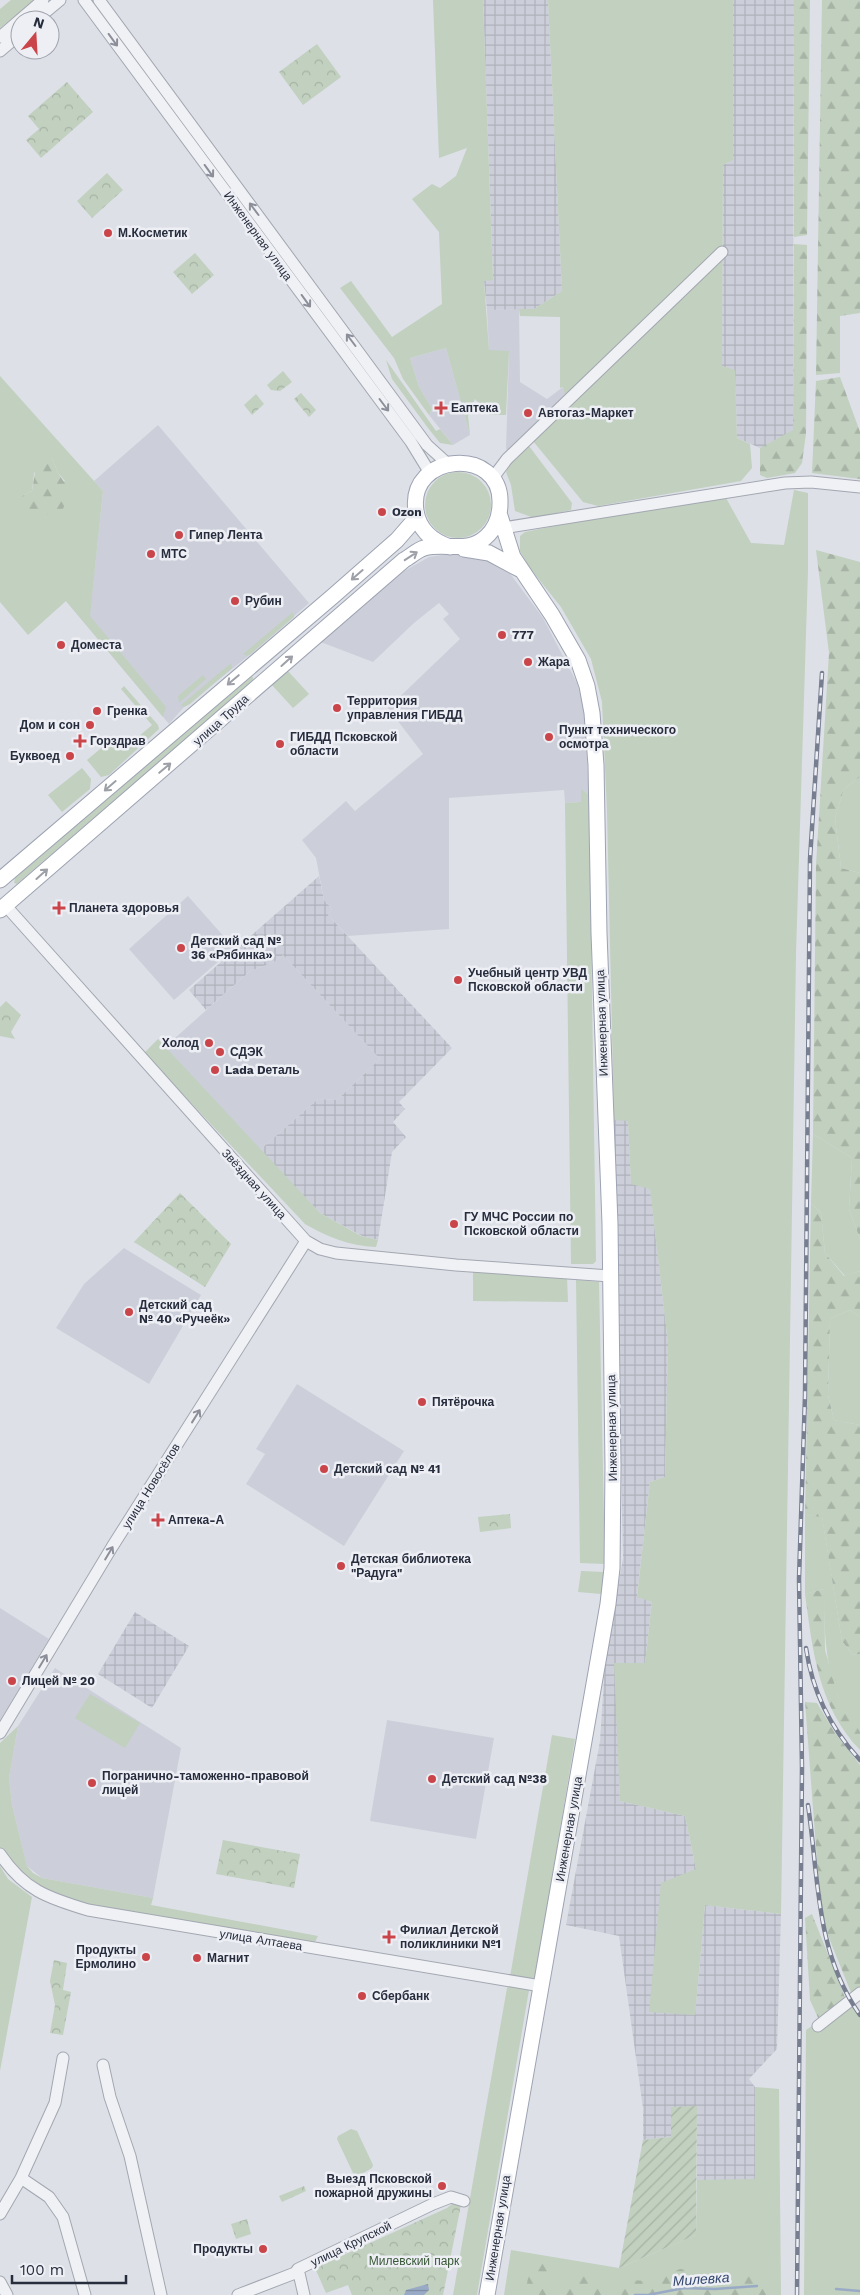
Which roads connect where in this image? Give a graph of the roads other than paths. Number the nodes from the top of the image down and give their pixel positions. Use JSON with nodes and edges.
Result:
{"nodes":[{"id":1,"x":43,"y":0,"type":"edge"},
{"id":2,"x":60,"y":0,"type":"edge"},
{"id":3,"x":84,"y":0,"type":"edge"},
{"id":4,"x":99,"y":0,"type":"edge"},
{"id":5,"x":48,"y":10,"type":"edge"},
{"id":6,"x":0,"y":37,"type":"edge"},
{"id":7,"x":10,"y":42,"type":"edge"},
{"id":8,"x":0,"y":51,"type":"edge"},
{"id":9,"x":722,"y":252,"type":"dead end"},
{"id":10,"x":448,"y":464,"type":"junction"},
{"id":11,"x":430,"y":473,"type":"junction"},
{"id":12,"x":492,"y":479,"type":"junction"},
{"id":13,"x":860,"y":488,"type":"edge"},
{"id":14,"x":417,"y":517,"type":"junction"},
{"id":15,"x":501,"y":522,"type":"junction"},
{"id":16,"x":454,"y":548,"type":"junction"},
{"id":17,"x":520,"y":570,"type":"junction"},
{"id":18,"x":0,"y":880,"type":"edge"},
{"id":19,"x":2,"y":904,"type":"edge"},
{"id":20,"x":306,"y":1242,"type":"junction"},
{"id":21,"x":610,"y":1276,"type":"junction"},
{"id":22,"x":0,"y":1732,"type":"edge"},
{"id":23,"x":0,"y":1854,"type":"edge"},
{"id":24,"x":541,"y":1986,"type":"junction"},
{"id":25,"x":860,"y":1993,"type":"edge"},
{"id":26,"x":818,"y":2026,"type":"dead end"},
{"id":27,"x":63,"y":2058,"type":"dead end"},
{"id":28,"x":103,"y":2066,"type":"dead end"},
{"id":29,"x":21,"y":2178,"type":"junction"},
{"id":30,"x":464,"y":2201,"type":"dead end"},
{"id":31,"x":0,"y":2214,"type":"edge"},
{"id":32,"x":298,"y":2269,"type":"junction"},
{"id":33,"x":0,"y":2282,"type":"edge"},
{"id":34,"x":7,"y":2295,"type":"edge"},
{"id":35,"x":85,"y":2295,"type":"edge"},
{"id":36,"x":162,"y":2295,"type":"edge"},
{"id":37,"x":238,"y":2295,"type":"edge"},
{"id":38,"x":304,"y":2295,"type":"edge"},
{"id":39,"x":487,"y":2295,"type":"edge"}],
"edges":[{"from":1,"to":6,"type":"street"},
{"from":2,"to":5,"type":"street"},
{"from":3,"to":11,"type":"street","name":"Инженерная улица","one_way":true},
{"from":10,"to":4,"type":"street","name":"Инженерная улица","one_way":true},
{"from":7,"to":8,"type":"street"},
{"from":9,"to":12,"type":"street"},
{"from":10,"to":11,"type":"main road"},
{"from":10,"to":12,"type":"main road"},
{"from":11,"to":14,"type":"main road"},
{"from":12,"to":15,"type":"main road","name":"Инженерная улица"},
{"from":13,"to":15,"type":"street"},
{"from":14,"to":16,"type":"main road","name":"Инженерная улица"},
{"from":14,"to":18,"type":"main road","name":"улица Труда","one_way":true},
{"from":15,"to":16,"type":"main road"},
{"from":15,"to":17,"type":"main road","name":"Инженерная улица"},
{"from":16,"to":17,"type":"main road","name":"Инженерная улица"},
{"from":19,"to":16,"type":"main road","name":"улица Труда","one_way":true},
{"from":17,"to":21,"type":"main road","name":"Инженерная улица"},
{"from":19,"to":20,"type":"street","name":"Звёздная улица"},
{"from":20,"to":21,"type":"street","name":"Звёздная улица"},
{"from":22,"to":20,"type":"street","name":"улица Новосёлов","one_way":true},
{"from":21,"to":24,"type":"main road","name":"Инженерная улица"},
{"from":23,"to":24,"type":"street","name":"улица Алтаева"},
{"from":24,"to":39,"type":"main road","name":"Инженерная улица"},
{"from":25,"to":26,"type":"street"},
{"from":27,"to":29,"type":"street"},
{"from":28,"to":36,"type":"street"},
{"from":29,"to":31,"type":"street"},
{"from":29,"to":35,"type":"street"},
{"from":30,"to":32,"type":"street","name":"улица Крупской"},
{"from":32,"to":37,"type":"street","name":"улица Крупской"},
{"from":32,"to":38,"type":"street"},
{"from":33,"to":34,"type":"street"}]}
